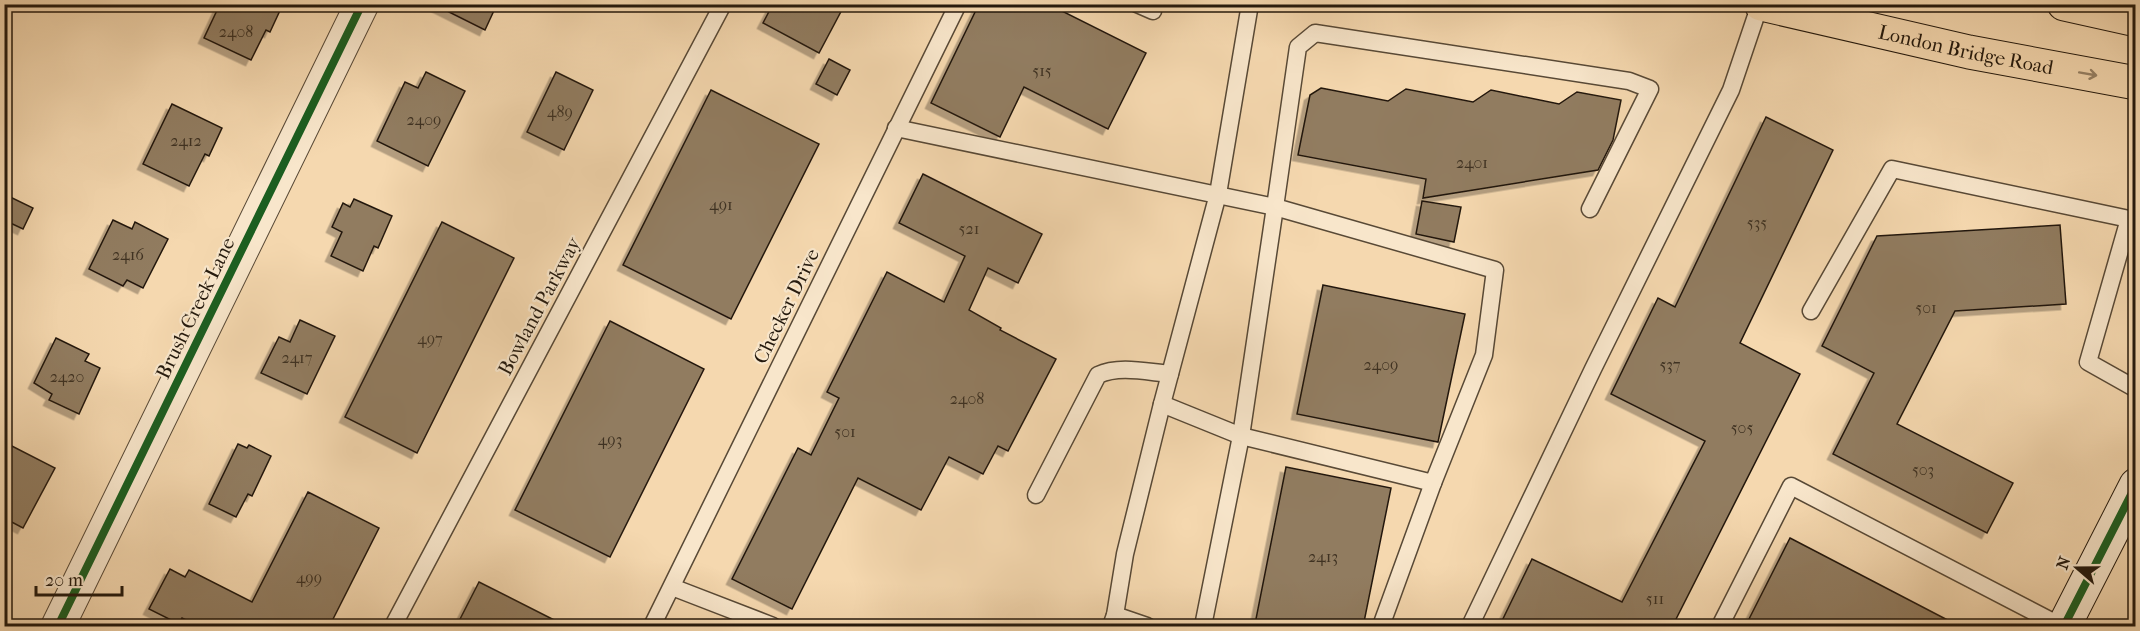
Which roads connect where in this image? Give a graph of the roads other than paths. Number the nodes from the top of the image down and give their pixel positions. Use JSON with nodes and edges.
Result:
{"nodes":[{"id":1,"x":362,"y":4,"type":"edge"},
{"id":2,"x":723,"y":4,"type":"edge"},
{"id":3,"x":958,"y":4,"type":"edge"},
{"id":4,"x":1137,"y":4,"type":"edge"},
{"id":5,"x":1251,"y":4,"type":"edge"},
{"id":6,"x":1760,"y":4,"type":"edge"},
{"id":7,"x":2064,"y":4,"type":"edge"},
{"id":8,"x":1153,"y":11,"type":"dead end"},
{"id":9,"x":2136,"y":20,"type":"edge"},
{"id":10,"x":2136,"y":83,"type":"edge"},
{"id":11,"x":896,"y":128,"type":"junction"},
{"id":12,"x":1218,"y":194,"type":"junction"},
{"id":13,"x":1275,"y":207,"type":"junction"},
{"id":14,"x":1590,"y":209,"type":"dead end"},
{"id":15,"x":1811,"y":311,"type":"dead end"},
{"id":16,"x":1170,"y":374,"type":"junction"},
{"id":17,"x":2136,"y":388,"type":"edge"},
{"id":18,"x":1162,"y":404,"type":"junction"},
{"id":19,"x":1241,"y":436,"type":"junction"},
{"id":20,"x":1433,"y":483,"type":"junction"},
{"id":21,"x":2136,"y":485,"type":"edge"},
{"id":22,"x":1036,"y":495,"type":"dead end"},
{"id":23,"x":672,"y":586,"type":"junction"},
{"id":24,"x":1113,"y":621,"type":"edge"},
{"id":25,"x":58,"y":627,"type":"edge"},
{"id":26,"x":393,"y":627,"type":"edge"},
{"id":27,"x":652,"y":627,"type":"edge"},
{"id":28,"x":773,"y":627,"type":"edge"},
{"id":29,"x":1147,"y":627,"type":"edge"},
{"id":30,"x":1203,"y":627,"type":"edge"},
{"id":31,"x":1381,"y":627,"type":"edge"},
{"id":32,"x":1470,"y":627,"type":"edge"},
{"id":33,"x":1720,"y":627,"type":"edge"},
{"id":34,"x":2062,"y":627,"type":"edge"}],
"edges":[{"from":1,"to":25,"type":"street","name":"Brush Creek Lane"},
{"from":2,"to":26,"type":"lane","name":"Bowland Parkway"},
{"from":3,"to":11,"type":"lane","name":"Checker Drive"},
{"from":4,"to":8,"type":"lane"},
{"from":5,"to":12,"type":"lane"},
{"from":6,"to":10,"type":"main road","name":"London Bridge Road","one_way":true},
{"from":6,"to":32,"type":"lane"},
{"from":7,"to":9,"type":"main road"},
{"from":11,"to":12,"type":"lane"},
{"from":11,"to":23,"type":"lane","name":"Checker Drive"},
{"from":12,"to":13,"type":"lane"},
{"from":12,"to":16,"type":"lane"},
{"from":13,"to":14,"type":"lane"},
{"from":13,"to":19,"type":"lane"},
{"from":13,"to":20,"type":"lane"},
{"from":15,"to":17,"type":"lane"},
{"from":16,"to":18,"type":"lane"},
{"from":16,"to":22,"type":"lane"},
{"from":18,"to":19,"type":"lane"},
{"from":18,"to":24,"type":"lane"},
{"from":19,"to":20,"type":"lane"},
{"from":19,"to":30,"type":"lane"},
{"from":20,"to":31,"type":"lane"},
{"from":21,"to":34,"type":"street"},
{"from":23,"to":27,"type":"lane","name":"Checker Drive"},
{"from":23,"to":28,"type":"lane"},
{"from":24,"to":29,"type":"lane"},
{"from":33,"to":34,"type":"lane"}]}
